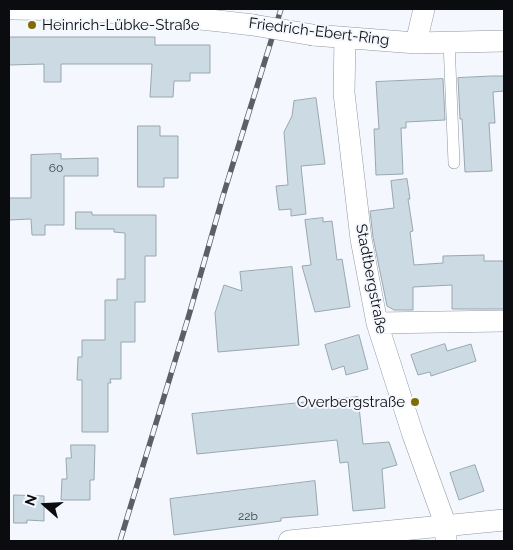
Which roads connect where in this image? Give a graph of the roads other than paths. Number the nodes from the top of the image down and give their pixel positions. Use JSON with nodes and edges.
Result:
{"nodes":[{"id":1,"x":14,"y":9,"type":"edge"},
{"id":2,"x":424,"y":9,"type":"edge"},
{"id":3,"x":214,"y":14,"type":"edge"},
{"id":4,"x":345,"y":38,"type":"junction"},
{"id":5,"x":504,"y":41,"type":"edge"},
{"id":6,"x":449,"y":42,"type":"junction"},
{"id":7,"x":416,"y":43,"type":"junction"},
{"id":8,"x":454,"y":163,"type":"dead end"},
{"id":9,"x":504,"y":321,"type":"edge"},
{"id":10,"x":377,"y":323,"type":"junction"},
{"id":11,"x":504,"y":520,"type":"edge"},
{"id":12,"x":446,"y":534,"type":"edge"},
{"id":13,"x":289,"y":541,"type":"edge"}],
"edges":[{"from":1,"to":3,"type":"street","name":"Friedrich-Ebert-Ring"},
{"from":2,"to":7,"type":"street"},
{"from":3,"to":4,"type":"street","name":"Friedrich-Ebert-Ring","bridge":true},
{"from":4,"to":7,"type":"street","name":"Friedrich-Ebert-Ring"},
{"from":4,"to":10,"type":"street","name":"Stadtbergstraße"},
{"from":5,"to":6,"type":"street","name":"Friedrich-Ebert-Ring"},
{"from":6,"to":7,"type":"street","name":"Friedrich-Ebert-Ring"},
{"from":6,"to":8,"type":"lane"},
{"from":9,"to":10,"type":"street"},
{"from":10,"to":12,"type":"street","name":"Stadtbergstraße"},
{"from":11,"to":12,"type":"street"},
{"from":12,"to":13,"type":"street"}]}
